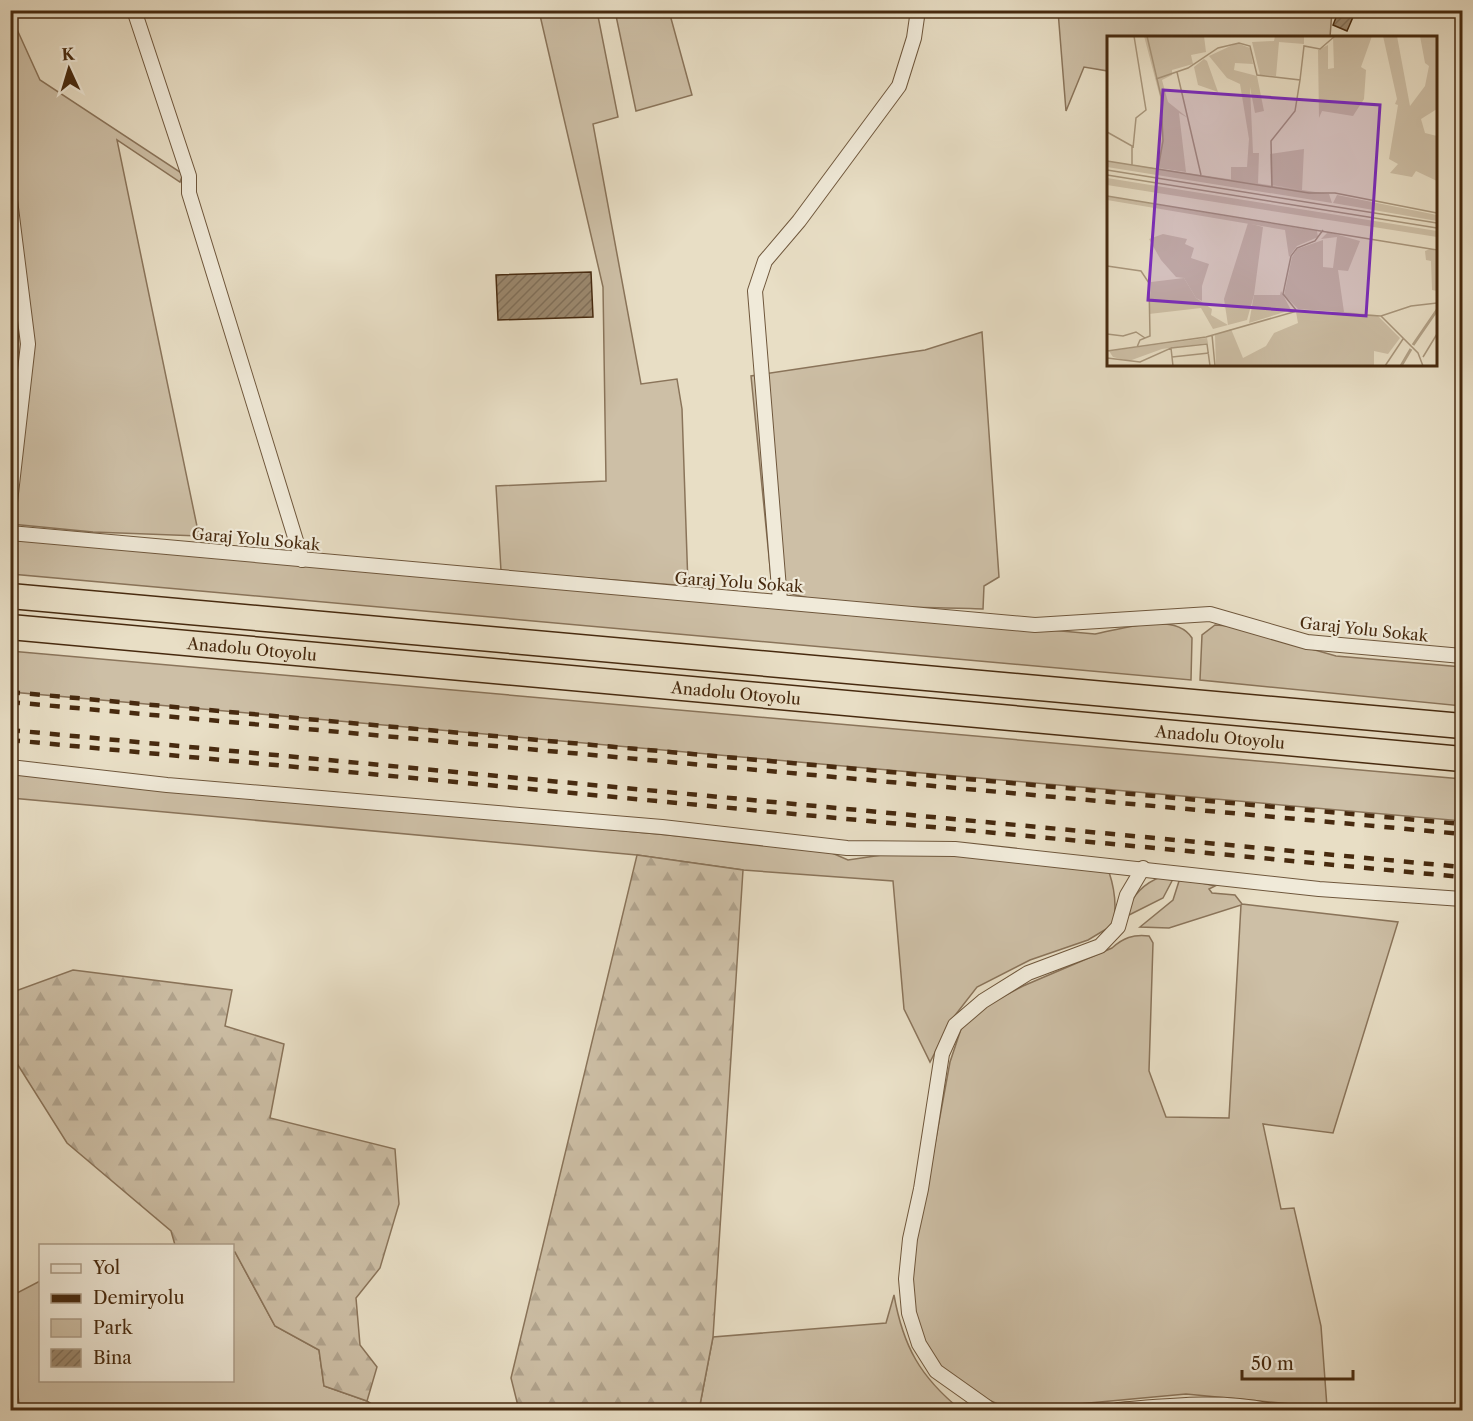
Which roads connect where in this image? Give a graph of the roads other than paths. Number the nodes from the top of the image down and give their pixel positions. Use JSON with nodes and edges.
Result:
{"nodes":[{"id":1,"x":134,"y":10,"type":"edge"},
{"id":2,"x":918,"y":10,"type":"edge"},
{"id":3,"x":10,"y":200,"type":"edge"},
{"id":4,"x":10,"y":502,"type":"edge"},
{"id":5,"x":10,"y":533,"type":"edge"},
{"id":6,"x":302,"y":560,"type":"junction"},
{"id":7,"x":10,"y":596,"type":"edge"},
{"id":8,"x":780,"y":601,"type":"junction"},
{"id":9,"x":10,"y":627,"type":"edge"},
{"id":10,"x":1462,"y":656,"type":"edge"},
{"id":11,"x":1462,"y":726,"type":"edge"},
{"id":12,"x":1462,"y":759,"type":"edge"},
{"id":13,"x":10,"y":767,"type":"edge"},
{"id":14,"x":1143,"y":868,"type":"junction"},
{"id":15,"x":1462,"y":899,"type":"edge"},
{"id":16,"x":10,"y":1385,"type":"edge"},
{"id":17,"x":12,"y":1410,"type":"edge"},
{"id":18,"x":991,"y":1410,"type":"edge"},
{"id":19,"x":1118,"y":1410,"type":"edge"},
{"id":20,"x":1269,"y":1410,"type":"edge"}],
"edges":[{"from":1,"to":6,"type":"street"},
{"from":2,"to":8,"type":"street"},
{"from":3,"to":4,"type":"street"},
{"from":5,"to":6,"type":"street","name":"Garaj Yolu Sokak"},
{"from":6,"to":8,"type":"street","name":"Garaj Yolu Sokak"},
{"from":7,"to":11,"type":"highway","name":"Anadolu Otoyolu"},
{"from":8,"to":10,"type":"street","name":"Garaj Yolu Sokak"},
{"from":9,"to":12,"type":"highway","name":"Anadolu Otoyolu"},
{"from":13,"to":14,"type":"street"},
{"from":14,"to":15,"type":"street"},
{"from":14,"to":18,"type":"street"},
{"from":16,"to":17,"type":"street"},
{"from":19,"to":20,"type":"street"}]}
